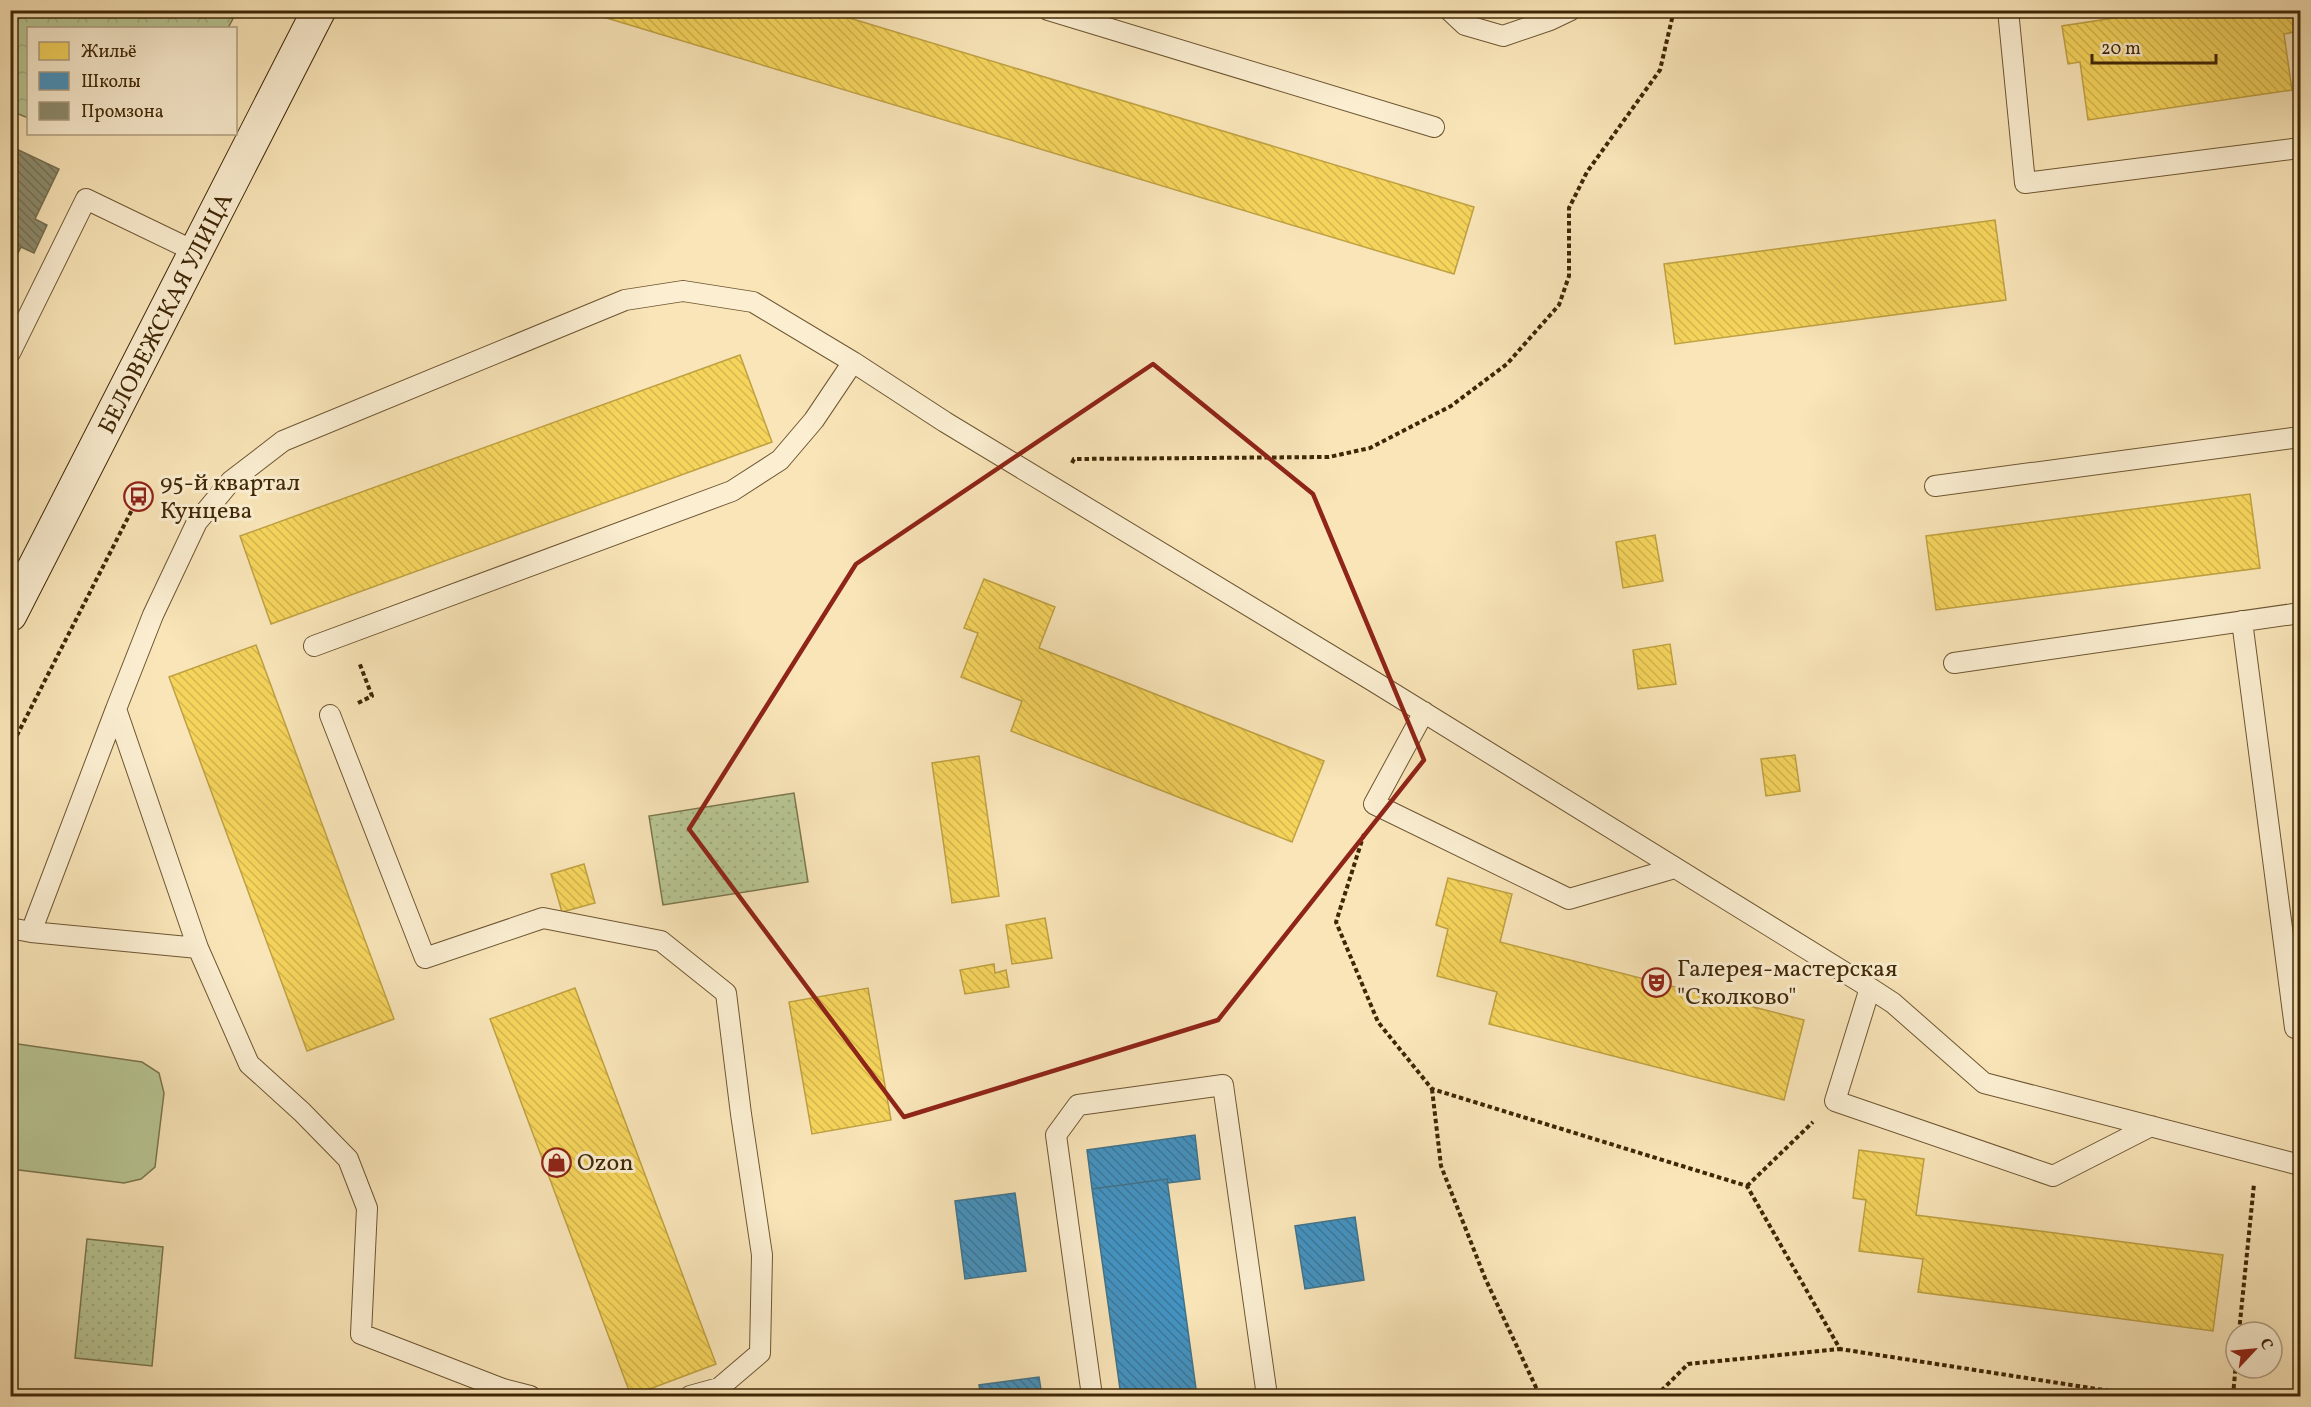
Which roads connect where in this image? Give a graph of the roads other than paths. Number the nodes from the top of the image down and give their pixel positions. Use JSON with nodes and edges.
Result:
{"nodes":[{"id":1,"x":319,"y":10,"type":"edge"},
{"id":2,"x":1048,"y":10,"type":"edge"},
{"id":3,"x":1449,"y":10,"type":"edge"},
{"id":4,"x":1570,"y":10,"type":"edge"},
{"id":5,"x":2008,"y":10,"type":"edge"},
{"id":6,"x":1434,"y":127,"type":"dead end"},
{"id":7,"x":2301,"y":148,"type":"edge"},
{"id":8,"x":196,"y":252,"type":"junction"},
{"id":9,"x":10,"y":353,"type":"edge"},
{"id":10,"x":853,"y":362,"type":"junction"},
{"id":11,"x":2301,"y":437,"type":"edge"},
{"id":12,"x":1935,"y":486,"type":"dead end"},
{"id":13,"x":2301,"y":613,"type":"edge"},
{"id":14,"x":10,"y":615,"type":"edge"},
{"id":15,"x":2242,"y":621,"type":"junction"},
{"id":16,"x":314,"y":646,"type":"dead end"},
{"id":17,"x":1954,"y":663,"type":"dead end"},
{"id":18,"x":116,"y":709,"type":"junction"},
{"id":19,"x":1424,"y":712,"type":"junction"},
{"id":20,"x":330,"y":715,"type":"dead end"},
{"id":21,"x":1675,"y":868,"type":"junction"},
{"id":22,"x":10,"y":928,"type":"edge"},
{"id":23,"x":31,"y":932,"type":"junction"},
{"id":24,"x":198,"y":948,"type":"junction"},
{"id":25,"x":1870,"y":988,"type":"junction"},
{"id":26,"x":2295,"y":1028,"type":"dead end"},
{"id":27,"x":2151,"y":1126,"type":"junction"},
{"id":28,"x":2301,"y":1165,"type":"edge"},
{"id":29,"x":531,"y":1396,"type":"edge"},
{"id":30,"x":690,"y":1396,"type":"edge"},
{"id":31,"x":1092,"y":1396,"type":"edge"},
{"id":32,"x":1267,"y":1396,"type":"edge"}],
"edges":[{"from":1,"to":8,"type":"street","name":"БЕЛОВЕЖСКАЯ УЛИЦА"},
{"from":2,"to":6,"type":"lane"},
{"from":3,"to":4,"type":"lane"},
{"from":5,"to":7,"type":"lane"},
{"from":8,"to":9,"type":"lane"},
{"from":8,"to":14,"type":"street","name":"БЕЛОВЕЖСКАЯ УЛИЦА"},
{"from":10,"to":16,"type":"lane"},
{"from":10,"to":18,"type":"lane"},
{"from":10,"to":19,"type":"lane"},
{"from":11,"to":12,"type":"lane"},
{"from":13,"to":15,"type":"lane"},
{"from":15,"to":17,"type":"lane"},
{"from":15,"to":26,"type":"lane"},
{"from":18,"to":23,"type":"lane"},
{"from":18,"to":24,"type":"lane"},
{"from":19,"to":21,"type":"lane"},
{"from":19,"to":21,"type":"lane"},
{"from":20,"to":30,"type":"lane"},
{"from":21,"to":25,"type":"lane"},
{"from":22,"to":23,"type":"lane"},
{"from":23,"to":24,"type":"lane"},
{"from":24,"to":29,"type":"lane"},
{"from":25,"to":27,"type":"lane"},
{"from":25,"to":27,"type":"lane"},
{"from":27,"to":28,"type":"lane"},
{"from":31,"to":32,"type":"lane"}]}
